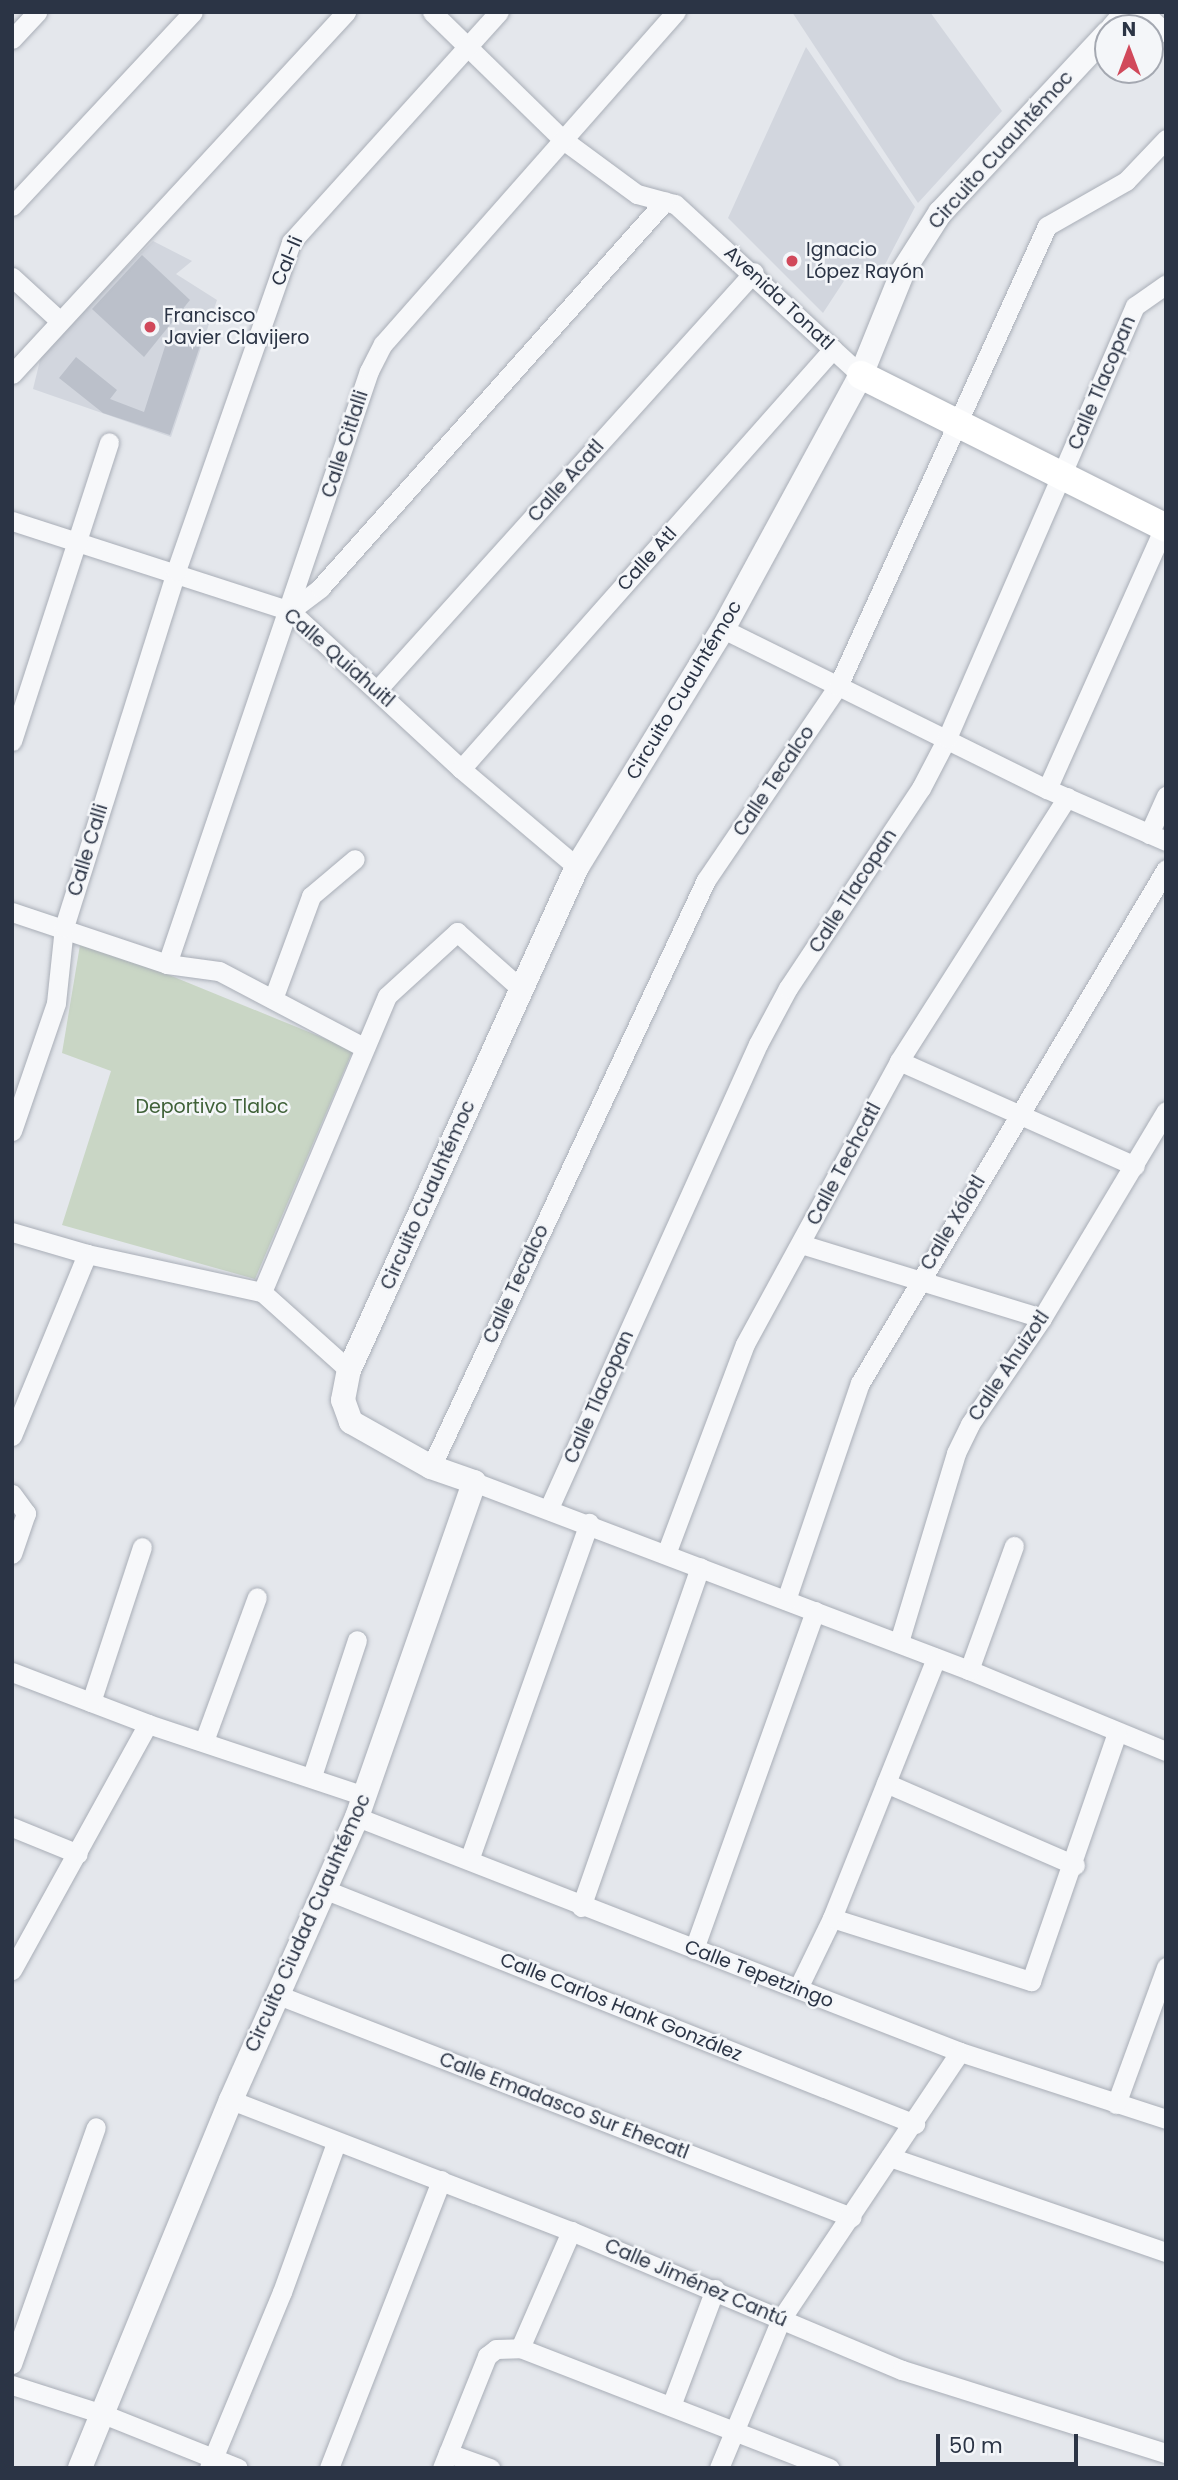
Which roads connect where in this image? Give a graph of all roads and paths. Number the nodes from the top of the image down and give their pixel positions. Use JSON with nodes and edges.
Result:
{"nodes":[{"id":1,"x":37,"y":12,"type":"edge"},
{"id":2,"x":192,"y":12,"type":"edge"},
{"id":3,"x":346,"y":12,"type":"edge"},
{"id":4,"x":432,"y":12,"type":"edge"},
{"id":5,"x":499,"y":12,"type":"edge"},
{"id":6,"x":676,"y":12,"type":"edge"},
{"id":7,"x":1143,"y":12,"type":"edge"},
{"id":8,"x":1166,"y":33,"type":"edge"},
{"id":9,"x":12,"y":39,"type":"edge"},
{"id":10,"x":466,"y":46,"type":"junction"},
{"id":11,"x":1094,"y":48,"type":"edge"},
{"id":12,"x":562,"y":139,"type":"junction"},
{"id":13,"x":1166,"y":139,"type":"edge"},
{"id":14,"x":665,"y":201,"type":"junction"},
{"id":15,"x":12,"y":206,"type":"edge"},
{"id":16,"x":754,"y":272,"type":"junction"},
{"id":17,"x":12,"y":277,"type":"edge"},
{"id":18,"x":1166,"y":284,"type":"edge"},
{"id":19,"x":60,"y":321,"type":"junction"},
{"id":20,"x":833,"y":349,"type":"junction"},
{"id":21,"x":13,"y":374,"type":"edge"},
{"id":22,"x":861,"y":375,"type":"junction"},
{"id":23,"x":957,"y":423,"type":"junction"},
{"id":24,"x":109,"y":442,"type":"dead end"},
{"id":25,"x":1062,"y":477,"type":"junction"},
{"id":26,"x":12,"y":521,"type":"edge"},
{"id":27,"x":1165,"y":526,"type":"edge"},
{"id":28,"x":75,"y":541,"type":"junction"},
{"id":29,"x":176,"y":571,"type":"junction"},
{"id":30,"x":290,"y":611,"type":"junction"},
{"id":31,"x":723,"y":629,"type":"junction"},
{"id":32,"x":838,"y":685,"type":"junction"},
{"id":33,"x":378,"y":689,"type":"junction"},
{"id":34,"x":947,"y":738,"type":"junction"},
{"id":35,"x":12,"y":741,"type":"edge"},
{"id":36,"x":461,"y":769,"type":"junction"},
{"id":37,"x":1047,"y":789,"type":"junction"},
{"id":38,"x":1166,"y":796,"type":"edge"},
{"id":39,"x":1067,"y":797,"type":"junction"},
{"id":40,"x":1157,"y":838,"type":"edge"},
{"id":41,"x":355,"y":859,"type":"dead end"},
{"id":42,"x":577,"y":867,"type":"junction"},
{"id":43,"x":1166,"y":869,"type":"edge"},
{"id":44,"x":12,"y":912,"type":"edge"},
{"id":45,"x":64,"y":927,"type":"junction"},
{"id":46,"x":167,"y":964,"type":"junction"},
{"id":47,"x":521,"y":989,"type":"junction"},
{"id":48,"x":273,"y":999,"type":"junction"},
{"id":49,"x":363,"y":1047,"type":"junction"},
{"id":50,"x":899,"y":1061,"type":"junction"},
{"id":51,"x":1166,"y":1111,"type":"edge"},
{"id":52,"x":1016,"y":1116,"type":"junction"},
{"id":53,"x":12,"y":1131,"type":"edge"},
{"id":54,"x":1135,"y":1166,"type":"junction"},
{"id":55,"x":12,"y":1232,"type":"edge"},
{"id":56,"x":801,"y":1244,"type":"junction"},
{"id":57,"x":87,"y":1254,"type":"junction"},
{"id":58,"x":919,"y":1281,"type":"junction"},
{"id":59,"x":262,"y":1292,"type":"junction"},
{"id":60,"x":1042,"y":1318,"type":"junction"},
{"id":61,"x":349,"y":1370,"type":"junction"},
{"id":62,"x":12,"y":1436,"type":"edge"},
{"id":63,"x":431,"y":1467,"type":"junction"},
{"id":64,"x":474,"y":1482,"type":"junction"},
{"id":65,"x":12,"y":1494,"type":"edge"},
{"id":66,"x":549,"y":1508,"type":"junction"},
{"id":67,"x":589,"y":1523,"type":"junction"},
{"id":68,"x":1014,"y":1546,"type":"dead end"},
{"id":69,"x":142,"y":1547,"type":"dead end"},
{"id":70,"x":12,"y":1554,"type":"edge"},
{"id":71,"x":666,"y":1554,"type":"junction"},
{"id":72,"x":700,"y":1567,"type":"junction"},
{"id":73,"x":257,"y":1597,"type":"dead end"},
{"id":74,"x":786,"y":1600,"type":"junction"},
{"id":75,"x":815,"y":1611,"type":"junction"},
{"id":76,"x":357,"y":1640,"type":"dead end"},
{"id":77,"x":899,"y":1642,"type":"junction"},
{"id":78,"x":936,"y":1658,"type":"junction"},
{"id":79,"x":970,"y":1670,"type":"junction"},
{"id":80,"x":12,"y":1672,"type":"edge"},
{"id":81,"x":91,"y":1702,"type":"junction"},
{"id":82,"x":148,"y":1724,"type":"junction"},
{"id":83,"x":1117,"y":1733,"type":"junction"},
{"id":84,"x":204,"y":1741,"type":"junction"},
{"id":85,"x":1164,"y":1746,"type":"edge"},
{"id":86,"x":312,"y":1776,"type":"junction"},
{"id":87,"x":886,"y":1783,"type":"junction"},
{"id":88,"x":361,"y":1807,"type":"junction"},
{"id":89,"x":12,"y":1827,"type":"edge"},
{"id":90,"x":78,"y":1854,"type":"junction"},
{"id":91,"x":469,"y":1860,"type":"junction"},
{"id":92,"x":1075,"y":1865,"type":"junction"},
{"id":93,"x":326,"y":1890,"type":"junction"},
{"id":94,"x":581,"y":1907,"type":"junction"},
{"id":95,"x":832,"y":1918,"type":"junction"},
{"id":96,"x":694,"y":1949,"type":"junction"},
{"id":97,"x":14,"y":1962,"type":"edge"},
{"id":98,"x":1166,"y":1967,"type":"edge"},
{"id":99,"x":798,"y":1988,"type":"junction"},
{"id":100,"x":278,"y":1995,"type":"junction"},
{"id":101,"x":960,"y":2052,"type":"junction"},
{"id":102,"x":231,"y":2100,"type":"junction"},
{"id":103,"x":1116,"y":2104,"type":"junction"},
{"id":104,"x":1166,"y":2119,"type":"edge"},
{"id":105,"x":915,"y":2124,"type":"junction"},
{"id":106,"x":96,"y":2127,"type":"dead end"},
{"id":107,"x":336,"y":2143,"type":"junction"},
{"id":108,"x":890,"y":2157,"type":"junction"},
{"id":109,"x":441,"y":2180,"type":"junction"},
{"id":110,"x":851,"y":2217,"type":"junction"},
{"id":111,"x":571,"y":2231,"type":"junction"},
{"id":112,"x":1166,"y":2252,"type":"edge"},
{"id":113,"x":715,"y":2289,"type":"junction"},
{"id":114,"x":781,"y":2319,"type":"junction"},
{"id":115,"x":520,"y":2348,"type":"junction"},
{"id":116,"x":12,"y":2364,"type":"edge"},
{"id":117,"x":12,"y":2385,"type":"edge"},
{"id":118,"x":671,"y":2406,"type":"junction"},
{"id":119,"x":103,"y":2414,"type":"junction"},
{"id":120,"x":734,"y":2430,"type":"junction"},
{"id":121,"x":1166,"y":2453,"type":"edge"},
{"id":122,"x":445,"y":2460,"type":"edge"},
{"id":123,"x":211,"y":2462,"type":"edge"},
{"id":124,"x":80,"y":2468,"type":"edge"},
{"id":125,"x":238,"y":2468,"type":"edge"},
{"id":126,"x":329,"y":2468,"type":"edge"},
{"id":127,"x":490,"y":2468,"type":"edge"},
{"id":128,"x":719,"y":2468,"type":"edge"},
{"id":129,"x":830,"y":2468,"type":"edge"}],
"edges":[{"from":1,"to":9,"type":"street"},
{"from":2,"to":15,"type":"street"},
{"from":3,"to":19,"type":"street"},
{"from":4,"to":10,"type":"street","name":"Avenida Tonatl"},
{"from":5,"to":10,"type":"street","name":"Cal-li"},
{"from":6,"to":12,"type":"street","name":"Calle Citlalli"},
{"from":7,"to":8,"type":"street"},
{"from":10,"to":12,"type":"street","name":"Avenida Tonatl"},
{"from":10,"to":29,"type":"street","name":"Cal-li"},
{"from":11,"to":22,"type":"street","name":"Circuito Cuauhtémoc"},
{"from":12,"to":14,"type":"street","name":"Avenida Tonatl"},
{"from":12,"to":30,"type":"street","name":"Calle Citlalli"},
{"from":13,"to":23,"type":"street","name":"Calle Tecalco"},
{"from":14,"to":16,"type":"street","name":"Avenida Tonatl"},
{"from":14,"to":30,"type":"street"},
{"from":16,"to":20,"type":"street","name":"Avenida Tonatl"},
{"from":16,"to":33,"type":"street","name":"Calle Acatl"},
{"from":17,"to":19,"type":"street"},
{"from":18,"to":25,"type":"street","name":"Calle Tlacopan"},
{"from":19,"to":21,"type":"street"},
{"from":20,"to":22,"type":"street","name":"Avenida Tonatl"},
{"from":20,"to":36,"type":"street","name":"Calle Atl"},
{"from":22,"to":23,"type":"main road","name":"Avenida Tonatl"},
{"from":22,"to":31,"type":"street","name":"Circuito Cuauhtémoc"},
{"from":23,"to":25,"type":"main road","name":"Avenida Tonatl"},
{"from":23,"to":32,"type":"street","name":"Calle Tecalco"},
{"from":24,"to":28,"type":"street"},
{"from":25,"to":27,"type":"main road","name":"Avenida Tonatl"},
{"from":25,"to":34,"type":"street","name":"Calle Tlacopan"},
{"from":26,"to":28,"type":"street","name":"Calle Quiahuitl"},
{"from":27,"to":37,"type":"street"},
{"from":28,"to":29,"type":"street","name":"Calle Quiahuitl"},
{"from":28,"to":35,"type":"street"},
{"from":29,"to":30,"type":"street","name":"Calle Quiahuitl"},
{"from":29,"to":45,"type":"street","name":"Calle Calli"},
{"from":30,"to":33,"type":"street","name":"Calle Quiahuitl"},
{"from":30,"to":46,"type":"street","name":"Calle Citlalli"},
{"from":31,"to":32,"type":"street"},
{"from":31,"to":42,"type":"street","name":"Circuito Cuauhtémoc"},
{"from":32,"to":34,"type":"street"},
{"from":32,"to":63,"type":"street","name":"Calle Tecalco"},
{"from":33,"to":36,"type":"street","name":"Calle Quiahuitl"},
{"from":34,"to":37,"type":"street"},
{"from":34,"to":66,"type":"street","name":"Calle Tlacopan"},
{"from":36,"to":42,"type":"street","name":"Calle Quiahuitl"},
{"from":37,"to":39,"type":"street"},
{"from":38,"to":40,"type":"street"},
{"from":39,"to":40,"type":"street"},
{"from":39,"to":50,"type":"street","name":"Calle Techcatl"},
{"from":41,"to":48,"type":"street"},
{"from":42,"to":47,"type":"street","name":"Circuito Cuauhtémoc"},
{"from":43,"to":52,"type":"street","name":"Calle Xólotl"},
{"from":44,"to":45,"type":"street"},
{"from":45,"to":46,"type":"street"},
{"from":45,"to":53,"type":"street","name":"Calle Calli"},
{"from":46,"to":48,"type":"street"},
{"from":47,"to":49,"type":"street"},
{"from":47,"to":61,"type":"street","name":"Circuito Cuauhtémoc"},
{"from":48,"to":49,"type":"street"},
{"from":49,"to":59,"type":"street"},
{"from":50,"to":52,"type":"street"},
{"from":50,"to":56,"type":"street","name":"Calle Techcatl"},
{"from":51,"to":54,"type":"street","name":"Calle Ahuizotl"},
{"from":52,"to":54,"type":"street"},
{"from":52,"to":58,"type":"street","name":"Calle Xólotl"},
{"from":54,"to":60,"type":"street","name":"Calle Ahuizotl"},
{"from":55,"to":57,"type":"street"},
{"from":56,"to":58,"type":"street"},
{"from":56,"to":71,"type":"street","name":"Calle Techcatl"},
{"from":57,"to":59,"type":"street"},
{"from":57,"to":62,"type":"street"},
{"from":58,"to":60,"type":"street"},
{"from":58,"to":74,"type":"street","name":"Calle Xólotl"},
{"from":59,"to":61,"type":"street"},
{"from":60,"to":77,"type":"street","name":"Calle Ahuizotl"},
{"from":61,"to":63,"type":"street","name":"Circuito Cuauhtémoc"},
{"from":63,"to":64,"type":"street"},
{"from":64,"to":66,"type":"street"},
{"from":64,"to":88,"type":"street","name":"Circuito Ciudad Cuauhtémoc"},
{"from":65,"to":70,"type":"street"},
{"from":66,"to":67,"type":"street"},
{"from":67,"to":71,"type":"street"},
{"from":67,"to":91,"type":"street"},
{"from":68,"to":79,"type":"street"},
{"from":69,"to":81,"type":"street"},
{"from":71,"to":72,"type":"street"},
{"from":72,"to":74,"type":"street"},
{"from":72,"to":94,"type":"street"},
{"from":73,"to":84,"type":"street"},
{"from":74,"to":75,"type":"street"},
{"from":75,"to":77,"type":"street"},
{"from":75,"to":96,"type":"street"},
{"from":76,"to":86,"type":"street"},
{"from":77,"to":78,"type":"street"},
{"from":78,"to":79,"type":"street"},
{"from":78,"to":87,"type":"street"},
{"from":79,"to":83,"type":"street"},
{"from":80,"to":81,"type":"street","name":"Calle Tepetzingo"},
{"from":81,"to":82,"type":"street","name":"Calle Tepetzingo"},
{"from":82,"to":84,"type":"street","name":"Calle Tepetzingo"},
{"from":82,"to":90,"type":"street"},
{"from":83,"to":85,"type":"street"},
{"from":83,"to":92,"type":"street"},
{"from":84,"to":86,"type":"street","name":"Calle Tepetzingo"},
{"from":86,"to":88,"type":"street","name":"Calle Tepetzingo"},
{"from":87,"to":92,"type":"street"},
{"from":87,"to":95,"type":"street"},
{"from":88,"to":91,"type":"street","name":"Calle Tepetzingo"},
{"from":88,"to":93,"type":"street","name":"Circuito Ciudad Cuauhtémoc"},
{"from":89,"to":90,"type":"street"},
{"from":90,"to":97,"type":"street"},
{"from":91,"to":94,"type":"street","name":"Calle Tepetzingo"},
{"from":92,"to":95,"type":"street"},
{"from":93,"to":100,"type":"street","name":"Circuito Ciudad Cuauhtémoc"},
{"from":93,"to":105,"type":"street","name":"Calle Carlos Hank González"},
{"from":94,"to":96,"type":"street","name":"Calle Tepetzingo"},
{"from":95,"to":99,"type":"street"},
{"from":96,"to":99,"type":"street","name":"Calle Tepetzingo"},
{"from":98,"to":103,"type":"street"},
{"from":99,"to":101,"type":"street","name":"Calle Tepetzingo"},
{"from":100,"to":102,"type":"street","name":"Circuito Ciudad Cuauhtémoc"},
{"from":100,"to":110,"type":"street","name":"Calle Emadasco Sur Ehecatl"},
{"from":101,"to":103,"type":"street","name":"Calle Tepetzingo"},
{"from":101,"to":105,"type":"street"},
{"from":102,"to":107,"type":"street","name":"Calle Jiménez Cantú"},
{"from":102,"to":119,"type":"street","name":"Circuito Ciudad Cuauhtémoc"},
{"from":103,"to":104,"type":"street","name":"Calle Tepetzingo"},
{"from":105,"to":108,"type":"street"},
{"from":106,"to":116,"type":"street"},
{"from":107,"to":109,"type":"street","name":"Calle Jiménez Cantú"},
{"from":107,"to":123,"type":"street"},
{"from":108,"to":110,"type":"street"},
{"from":108,"to":112,"type":"street"},
{"from":109,"to":111,"type":"street","name":"Calle Jiménez Cantú"},
{"from":109,"to":126,"type":"street"},
{"from":110,"to":114,"type":"street"},
{"from":111,"to":113,"type":"street","name":"Calle Jiménez Cantú"},
{"from":111,"to":115,"type":"street"},
{"from":113,"to":114,"type":"street","name":"Calle Jiménez Cantú"},
{"from":113,"to":118,"type":"street"},
{"from":114,"to":120,"type":"street"},
{"from":114,"to":121,"type":"street","name":"Calle Jiménez Cantú"},
{"from":115,"to":118,"type":"street"},
{"from":115,"to":122,"type":"street"},
{"from":117,"to":119,"type":"street"},
{"from":118,"to":120,"type":"street"},
{"from":119,"to":123,"type":"street"},
{"from":119,"to":124,"type":"street","name":"Circuito Ciudad Cuauhtémoc"},
{"from":120,"to":128,"type":"street"},
{"from":120,"to":129,"type":"street"},
{"from":122,"to":127,"type":"street"},
{"from":123,"to":125,"type":"street"}]}
